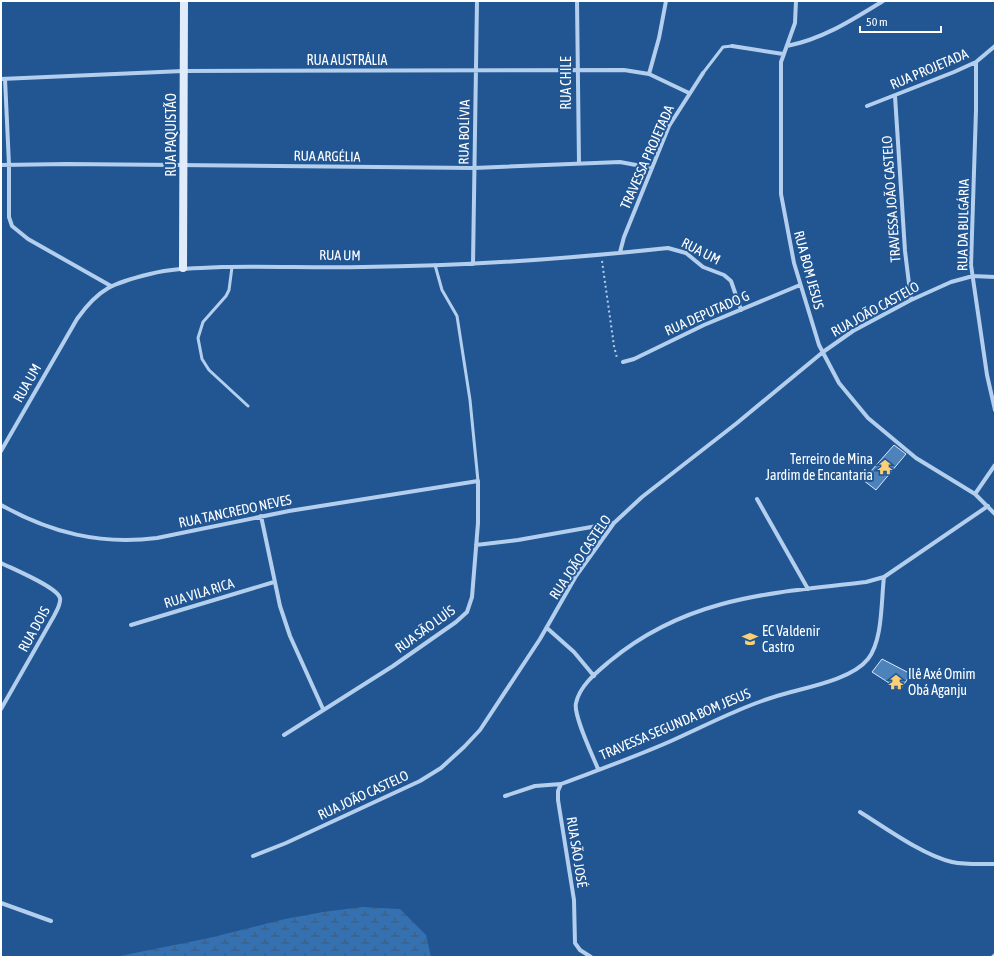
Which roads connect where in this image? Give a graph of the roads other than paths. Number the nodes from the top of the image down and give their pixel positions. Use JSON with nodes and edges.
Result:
{"nodes":[{"id":1,"x":184,"y":1,"type":"edge"},
{"id":2,"x":477,"y":1,"type":"edge"},
{"id":3,"x":577,"y":1,"type":"edge"},
{"id":4,"x":666,"y":1,"type":"edge"},
{"id":5,"x":796,"y":1,"type":"edge"},
{"id":6,"x":883,"y":1,"type":"edge"},
{"id":7,"x":732,"y":46,"type":"joint"},
{"id":8,"x":787,"y":46,"type":"junction"},
{"id":9,"x":995,"y":46,"type":"edge"},
{"id":10,"x":783,"y":54,"type":"junction"},
{"id":11,"x":976,"y":62,"type":"junction"},
{"id":12,"x":578,"y":70,"type":"junction"},
{"id":13,"x":183,"y":71,"type":"junction"},
{"id":14,"x":476,"y":71,"type":"junction"},
{"id":15,"x":702,"y":73,"type":"joint"},
{"id":16,"x":649,"y":74,"type":"junction"},
{"id":17,"x":3,"y":79,"type":"edge"},
{"id":18,"x":688,"y":93,"type":"junction"},
{"id":19,"x":895,"y":96,"type":"junction"},
{"id":20,"x":867,"y":106,"type":"dead end"},
{"id":21,"x":579,"y":164,"type":"junction"},
{"id":22,"x":1,"y":165,"type":"edge"},
{"id":23,"x":9,"y":165,"type":"junction"},
{"id":24,"x":184,"y":165,"type":"junction"},
{"id":25,"x":474,"y":168,"type":"junction"},
{"id":26,"x":652,"y":168,"type":"junction"},
{"id":27,"x":620,"y":252,"type":"junction"},
{"id":28,"x":473,"y":264,"type":"junction"},
{"id":29,"x":435,"y":266,"type":"junction"},
{"id":30,"x":232,"y":267,"type":"junction"},
{"id":31,"x":184,"y":268,"type":"junction"},
{"id":32,"x":973,"y":276,"type":"junction"},
{"id":33,"x":995,"y":277,"type":"edge"},
{"id":34,"x":800,"y":285,"type":"junction"},
{"id":35,"x":111,"y":286,"type":"junction"},
{"id":36,"x":911,"y":300,"type":"junction"},
{"id":37,"x":741,"y":310,"type":"junction"},
{"id":38,"x":823,"y":352,"type":"junction"},
{"id":39,"x":623,"y":362,"type":"road end"},
{"id":40,"x":248,"y":406,"type":"dead end"},
{"id":41,"x":995,"y":410,"type":"edge"},
{"id":42,"x":1,"y":451,"type":"edge"},
{"id":43,"x":995,"y":465,"type":"edge"},
{"id":44,"x":478,"y":481,"type":"junction"},
{"id":45,"x":975,"y":494,"type":"junction"},
{"id":46,"x":757,"y":499,"type":"dead end"},
{"id":47,"x":1,"y":505,"type":"edge"},
{"id":48,"x":988,"y":506,"type":"junction"},
{"id":49,"x":995,"y":514,"type":"edge"},
{"id":50,"x":261,"y":516,"type":"junction"},
{"id":51,"x":614,"y":523,"type":"junction"},
{"id":52,"x":476,"y":545,"type":"junction"},
{"id":53,"x":1,"y":563,"type":"edge"},
{"id":54,"x":884,"y":577,"type":"junction"},
{"id":55,"x":274,"y":582,"type":"junction"},
{"id":56,"x":808,"y":589,"type":"junction"},
{"id":57,"x":131,"y":625,"type":"dead end"},
{"id":58,"x":547,"y":628,"type":"junction"},
{"id":59,"x":594,"y":676,"type":"junction"},
{"id":60,"x":1,"y":709,"type":"edge"},
{"id":61,"x":323,"y":709,"type":"junction"},
{"id":62,"x":284,"y":735,"type":"dead end"},
{"id":63,"x":598,"y":769,"type":"junction"},
{"id":64,"x":561,"y":784,"type":"junction"},
{"id":65,"x":505,"y":796,"type":"dead end"},
{"id":66,"x":860,"y":812,"type":"dead end"},
{"id":67,"x":253,"y":856,"type":"dead end"},
{"id":68,"x":995,"y":864,"type":"edge"},
{"id":69,"x":1,"y":902,"type":"edge"},
{"id":70,"x":51,"y":921,"type":"dead end"},
{"id":71,"x":591,"y":957,"type":"edge"}],
"edges":[{"from":1,"to":13,"type":"street","name":"RUA PAQUISTÃO"},
{"from":2,"to":14,"type":"street","name":"RUA BOLÍVIA"},
{"from":3,"to":12,"type":"street","name":"RUA CHILE"},
{"from":4,"to":16,"type":"street"},
{"from":5,"to":8,"type":"street","name":"RUA BOM JESUS"},
{"from":6,"to":8,"type":"street"},
{"from":7,"to":10,"type":"street","name":"TRAVESSA PROJETADA"},
{"from":7,"to":15,"type":"lane","name":"TRAVESSA PROJETADA"},
{"from":8,"to":10,"type":"street","name":"RUA BOM JESUS"},
{"from":9,"to":11,"type":"street","name":"RUA PROJETADA"},
{"from":10,"to":34,"type":"street","name":"RUA BOM JESUS"},
{"from":11,"to":19,"type":"street","name":"RUA PROJETADA"},
{"from":11,"to":32,"type":"street","name":"RUA DA BULGÁRIA"},
{"from":12,"to":14,"type":"street","name":"RUA AUSTRÁLIA"},
{"from":12,"to":16,"type":"street","name":"RUA AUSTRÁLIA"},
{"from":12,"to":21,"type":"street","name":"RUA CHILE"},
{"from":13,"to":14,"type":"street","name":"RUA AUSTRÁLIA"},
{"from":13,"to":17,"type":"street","name":"RUA AUSTRÁLIA"},
{"from":13,"to":24,"type":"street","name":"RUA PAQUISTÃO"},
{"from":14,"to":25,"type":"street","name":"RUA BOLÍVIA"},
{"from":15,"to":18,"type":"street","name":"TRAVESSA PROJETADA"},
{"from":16,"to":18,"type":"street","name":"RUA AUSTRÁLIA"},
{"from":17,"to":23,"type":"street"},
{"from":18,"to":26,"type":"street","name":"TRAVESSA PROJETADA"},
{"from":19,"to":20,"type":"street","name":"RUA PROJETADA"},
{"from":19,"to":36,"type":"street","name":"TRAVESSA JOÃO CASTELO"},
{"from":21,"to":25,"type":"street","name":"RUA ARGÉLIA"},
{"from":21,"to":26,"type":"street","name":"RUA ARGÉLIA"},
{"from":22,"to":23,"type":"street","name":"RUA ARGÉLIA"},
{"from":23,"to":24,"type":"street","name":"RUA ARGÉLIA"},
{"from":23,"to":35,"type":"street"},
{"from":24,"to":25,"type":"street","name":"RUA ARGÉLIA"},
{"from":24,"to":31,"type":"street","name":"RUA PAQUISTÃO"},
{"from":25,"to":28,"type":"street","name":"RUA BOLÍVIA"},
{"from":26,"to":27,"type":"street","name":"TRAVESSA PROJETADA"},
{"from":27,"to":28,"type":"street","name":"RUA UM"},
{"from":27,"to":37,"type":"street","name":"RUA UM"},
{"from":28,"to":29,"type":"street","name":"RUA UM"},
{"from":29,"to":30,"type":"street","name":"RUA UM"},
{"from":29,"to":44,"type":"lane"},
{"from":30,"to":31,"type":"street","name":"RUA UM"},
{"from":30,"to":40,"type":"lane"},
{"from":31,"to":35,"type":"street","name":"RUA UM"},
{"from":32,"to":33,"type":"street","name":"RUA JOÃO CASTELO"},
{"from":32,"to":36,"type":"street","name":"RUA JOÃO CASTELO"},
{"from":32,"to":41,"type":"street","name":"RUA DA BULGÁRIA"},
{"from":34,"to":37,"type":"street","name":"RUA DEPUTADO G"},
{"from":34,"to":38,"type":"street","name":"RUA BOM JESUS"},
{"from":35,"to":42,"type":"street","name":"RUA UM"},
{"from":36,"to":38,"type":"street","name":"RUA JOÃO CASTELO"},
{"from":37,"to":39,"type":"street","name":"RUA DEPUTADO G"},
{"from":38,"to":45,"type":"street","name":"RUA BOM JESUS"},
{"from":38,"to":51,"type":"street","name":"RUA JOÃO CASTELO"},
{"from":43,"to":45,"type":"street"},
{"from":44,"to":50,"type":"street","name":"RUA TANCREDO NEVES"},
{"from":44,"to":52,"type":"street","name":"RUA SÃO LUÍS"},
{"from":45,"to":48,"type":"street","name":"RUA BOM JESUS"},
{"from":46,"to":56,"type":"street"},
{"from":47,"to":50,"type":"street","name":"RUA TANCREDO NEVES"},
{"from":48,"to":49,"type":"street","name":"RUA BOM JESUS"},
{"from":48,"to":54,"type":"street","name":"TRAVESSA SEGUNDA BOM JESUS"},
{"from":50,"to":55,"type":"street"},
{"from":51,"to":52,"type":"street"},
{"from":51,"to":58,"type":"street","name":"RUA JOÃO CASTELO"},
{"from":52,"to":61,"type":"street","name":"RUA SÃO LUÍS"},
{"from":53,"to":60,"type":"street","name":"RUA DOIS"},
{"from":54,"to":56,"type":"street","name":"TRAVESSA SEGUNDA BOM JESUS"},
{"from":54,"to":63,"type":"street","name":"TRAVESSA SEGUNDA BOM JESUS"},
{"from":55,"to":57,"type":"street","name":"RUA VILA RICA"},
{"from":55,"to":61,"type":"street"},
{"from":56,"to":59,"type":"street","name":"TRAVESSA SEGUNDA BOM JESUS"},
{"from":58,"to":59,"type":"street"},
{"from":58,"to":67,"type":"street","name":"RUA JOÃO CASTELO"},
{"from":59,"to":63,"type":"street","name":"TRAVESSA SEGUNDA BOM JESUS"},
{"from":61,"to":62,"type":"street","name":"RUA SÃO LUÍS"},
{"from":63,"to":64,"type":"street"},
{"from":64,"to":65,"type":"street"},
{"from":64,"to":71,"type":"street","name":"RUA SÃO JOSÉ"},
{"from":66,"to":68,"type":"street"},
{"from":69,"to":70,"type":"street"}]}
